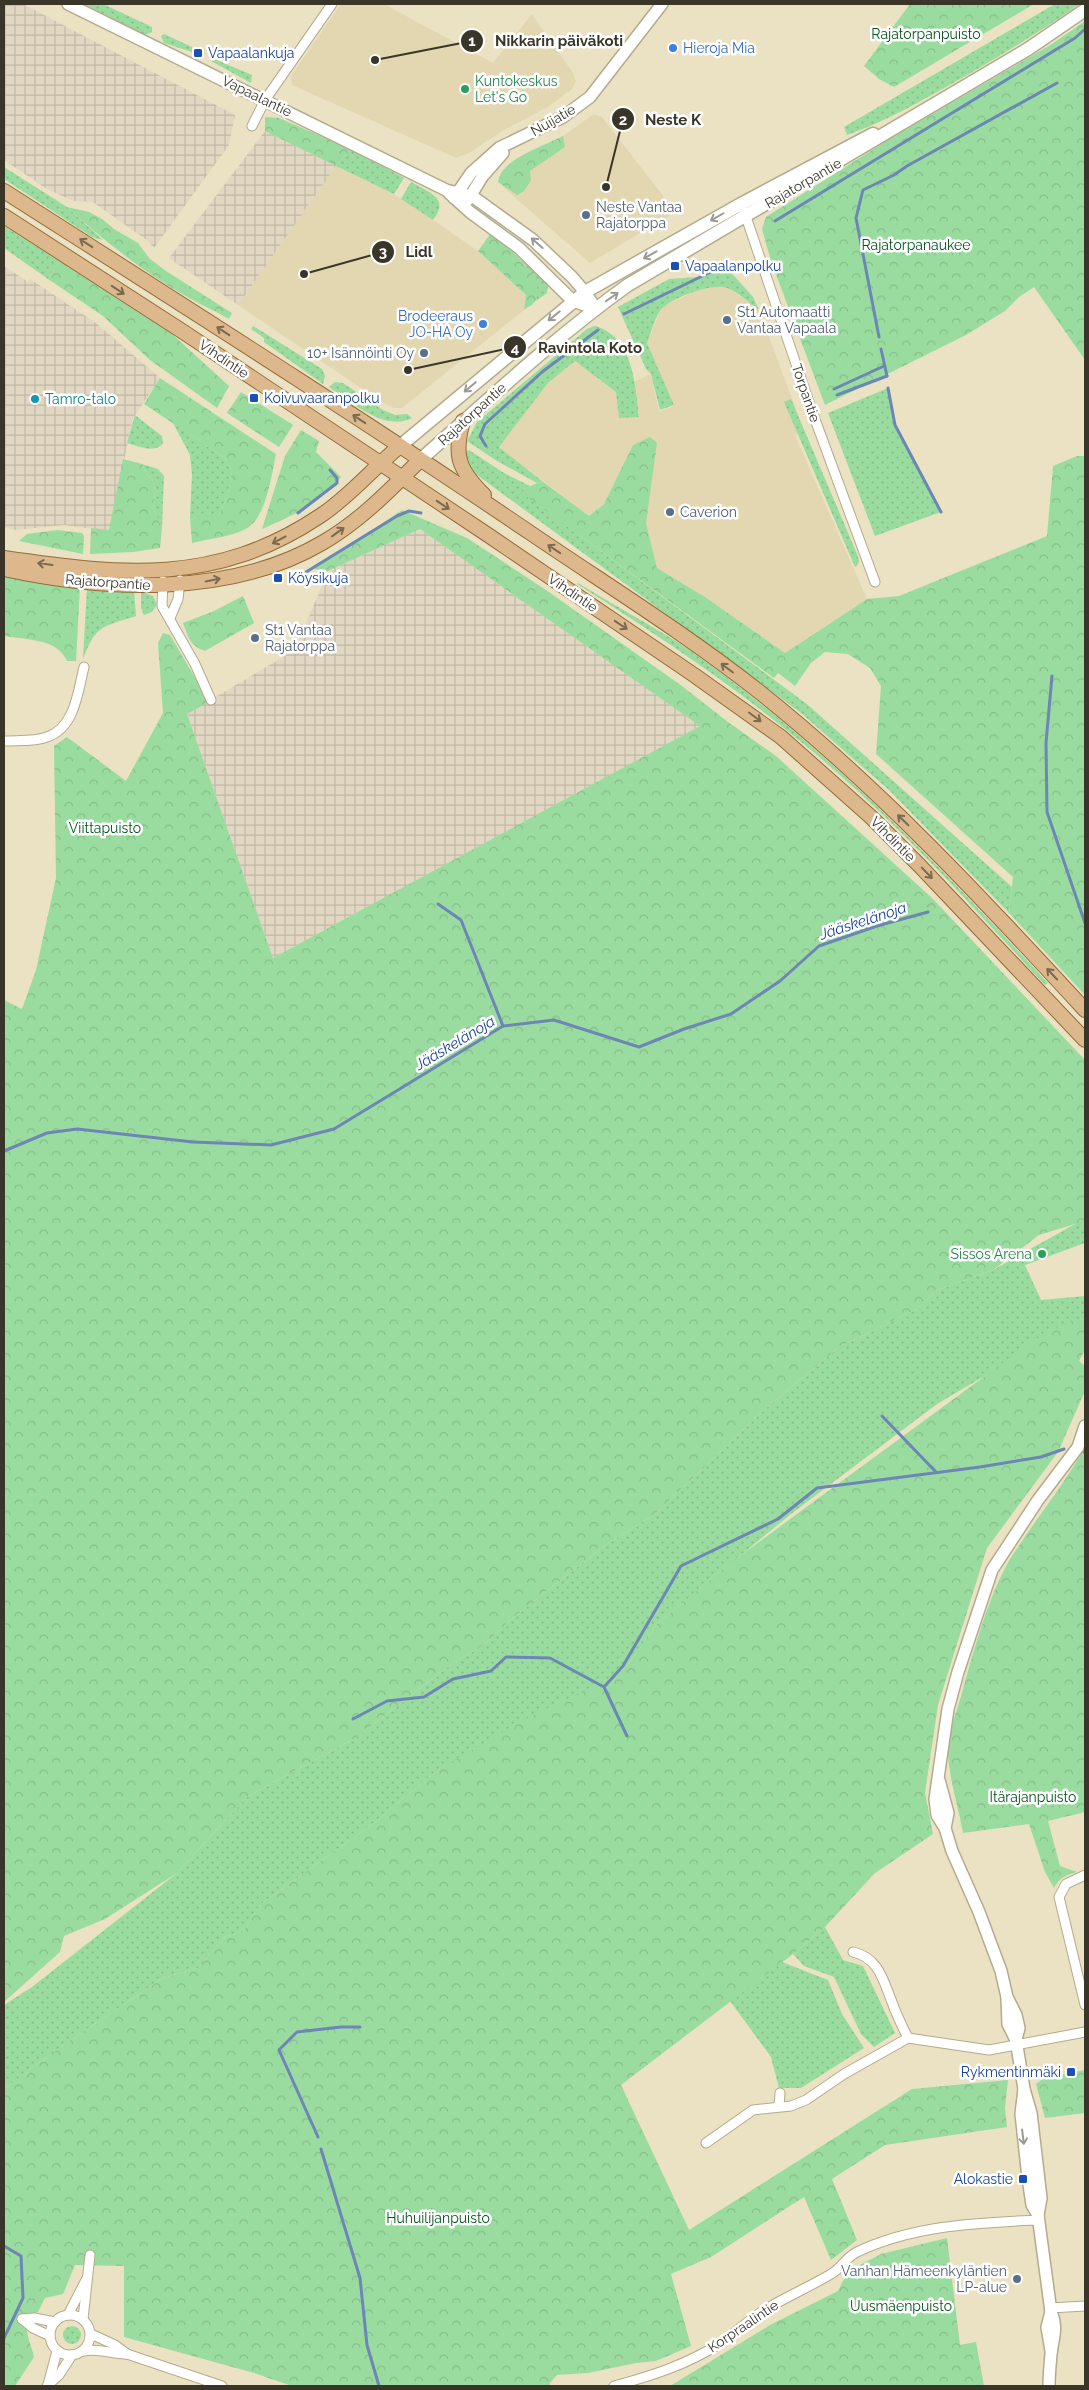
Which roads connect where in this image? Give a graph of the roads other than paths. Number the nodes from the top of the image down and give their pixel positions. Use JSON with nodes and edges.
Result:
{"nodes":[{"id":1,"x":68,"y":4,"type":"edge"},
{"id":2,"x":332,"y":4,"type":"edge"},
{"id":3,"x":662,"y":4,"type":"edge"},
{"id":4,"x":1085,"y":10,"type":"edge"},
{"id":5,"x":265,"y":100,"type":"junction"},
{"id":6,"x":252,"y":126,"type":"dead end"},
{"id":7,"x":517,"y":140,"type":"junction"},
{"id":8,"x":4,"y":191,"type":"edge"},
{"id":9,"x":455,"y":196,"type":"junction"},
{"id":10,"x":472,"y":196,"type":"junction"},
{"id":11,"x":743,"y":210,"type":"junction"},
{"id":12,"x":4,"y":216,"type":"edge"},
{"id":13,"x":585,"y":292,"type":"junction"},
{"id":14,"x":573,"y":301,"type":"junction"},
{"id":15,"x":596,"y":309,"type":"junction"},
{"id":16,"x":463,"y":421,"type":"junction"},
{"id":17,"x":400,"y":446,"type":"junction"},
{"id":18,"x":420,"y":460,"type":"junction"},
{"id":19,"x":379,"y":464,"type":"junction"},
{"id":20,"x":402,"y":478,"type":"junction"},
{"id":21,"x":504,"y":515,"type":"junction"},
{"id":22,"x":4,"y":558,"type":"edge"},
{"id":23,"x":180,"y":569,"type":"junction"},
{"id":24,"x":4,"y":570,"type":"edge"},
{"id":25,"x":163,"y":578,"type":"junction"},
{"id":26,"x":875,"y":582,"type":"dead end"},
{"id":27,"x":180,"y":585,"type":"junction"},
{"id":28,"x":170,"y":618,"type":"junction"},
{"id":29,"x":84,"y":666,"type":"dead end"},
{"id":30,"x":211,"y":700,"type":"dead end"},
{"id":31,"x":4,"y":741,"type":"edge"},
{"id":32,"x":1085,"y":1010,"type":"edge"},
{"id":33,"x":1085,"y":1040,"type":"edge"},
{"id":34,"x":1085,"y":1426,"type":"edge"},
{"id":35,"x":1085,"y":1875,"type":"edge"},
{"id":36,"x":853,"y":1952,"type":"dead end"},
{"id":37,"x":1085,"y":2005,"type":"edge"},
{"id":38,"x":1085,"y":2032,"type":"edge"},
{"id":39,"x":908,"y":2038,"type":"junction"},
{"id":40,"x":1017,"y":2042,"type":"junction"},
{"id":41,"x":780,"y":2093,"type":"dead end"},
{"id":42,"x":780,"y":2106,"type":"junction"},
{"id":43,"x":706,"y":2143,"type":"dead end"},
{"id":44,"x":1038,"y":2218,"type":"junction"},
{"id":45,"x":90,"y":2255,"type":"dead end"},
{"id":46,"x":87,"y":2280,"type":"junction"},
{"id":47,"x":1085,"y":2306,"type":"edge"},
{"id":48,"x":1050,"y":2310,"type":"junction"},
{"id":49,"x":68,"y":2315,"type":"junction"},
{"id":50,"x":83,"y":2319,"type":"junction"},
{"id":51,"x":55,"y":2322,"type":"junction"},
{"id":52,"x":91,"y":2334,"type":"junction"},
{"id":53,"x":50,"y":2336,"type":"junction"},
{"id":54,"x":57,"y":2351,"type":"junction"},
{"id":55,"x":84,"y":2351,"type":"junction"},
{"id":56,"x":127,"y":2354,"type":"junction"},
{"id":57,"x":72,"y":2355,"type":"junction"},
{"id":58,"x":48,"y":2386,"type":"edge"},
{"id":59,"x":222,"y":2386,"type":"edge"},
{"id":60,"x":614,"y":2386,"type":"edge"},
{"id":61,"x":1049,"y":2386,"type":"edge"}],
"edges":[{"from":1,"to":5,"type":"street","name":"Vapaalantie"},
{"from":2,"to":5,"type":"street"},
{"from":3,"to":7,"type":"street","name":"Nuijatie"},
{"from":4,"to":11,"type":"main road","name":"Rajatorpantie"},
{"from":5,"to":6,"type":"street"},
{"from":5,"to":9,"type":"street","name":"Vapaalantie"},
{"from":7,"to":9,"type":"street","name":"Nuijatie"},
{"from":7,"to":10,"type":"street","name":"Nuijatie"},
{"from":17,"to":8,"type":"main road","name":"Vihdintie","one_way":true},
{"from":9,"to":10,"type":"street","name":"Nuijatie"},
{"from":9,"to":14,"type":"street","name":"Vapaalantie"},
{"from":13,"to":10,"type":"street","one_way":true},
{"from":11,"to":13,"type":"main road","name":"Rajatorpantie","one_way":true},
{"from":15,"to":11,"type":"main road","name":"Rajatorpantie","one_way":true},
{"from":11,"to":26,"type":"street","name":"Torpantie"},
{"from":12,"to":19,"type":"main road","name":"Vihdintie","one_way":true},
{"from":13,"to":14,"type":"main road","name":"Rajatorpantie"},
{"from":13,"to":15,"type":"street"},
{"from":14,"to":15,"type":"street","name":"Vapaalantie"},
{"from":14,"to":17,"type":"main road","name":"Rajatorpantie","one_way":true},
{"from":15,"to":16,"type":"main road","name":"Rajatorpantie"},
{"from":16,"to":18,"type":"main road","name":"Rajatorpantie"},
{"from":16,"to":21,"type":"main road"},
{"from":17,"to":18,"type":"main road","name":"Vihdintie"},
{"from":17,"to":19,"type":"main road","name":"Rajatorpantie"},
{"from":18,"to":20,"type":"main road","name":"Rajatorpantie"},
{"from":18,"to":21,"type":"main road","name":"Vihdintie"},
{"from":19,"to":20,"type":"main road","name":"Vihdintie"},
{"from":19,"to":23,"type":"main road","name":"Rajatorpantie","one_way":true},
{"from":27,"to":20,"type":"main road","name":"Rajatorpantie","one_way":true},
{"from":20,"to":33,"type":"main road","name":"Vihdintie","one_way":true},
{"from":32,"to":21,"type":"main road","name":"Vihdintie","one_way":true},
{"from":25,"to":22,"type":"main road","name":"Rajatorpantie","one_way":true},
{"from":23,"to":25,"type":"main road","name":"Rajatorpantie"},
{"from":23,"to":27,"type":"street"},
{"from":24,"to":25,"type":"main road","name":"Rajatorpantie"},
{"from":25,"to":27,"type":"main road","name":"Rajatorpantie"},
{"from":25,"to":28,"type":"street"},
{"from":27,"to":28,"type":"street"},
{"from":28,"to":30,"type":"street"},
{"from":29,"to":31,"type":"street"},
{"from":34,"to":40,"type":"street"},
{"from":35,"to":37,"type":"street"},
{"from":36,"to":39,"type":"street"},
{"from":38,"to":40,"type":"street"},
{"from":39,"to":40,"type":"street"},
{"from":39,"to":42,"type":"street"},
{"from":40,"to":44,"type":"street"},
{"from":41,"to":42,"type":"street"},
{"from":42,"to":43,"type":"street"},
{"from":44,"to":48,"type":"street"},
{"from":44,"to":60,"type":"street","name":"Korpraalintie"},
{"from":45,"to":46,"type":"street"},
{"from":46,"to":49,"type":"street"},
{"from":46,"to":50,"type":"street"},
{"from":47,"to":48,"type":"street"},
{"from":48,"to":61,"type":"street"},
{"from":49,"to":50,"type":"street"},
{"from":49,"to":51,"type":"street"},
{"from":50,"to":52,"type":"street"},
{"from":51,"to":53,"type":"street"},
{"from":51,"to":53,"type":"street"},
{"from":52,"to":55,"type":"street"},
{"from":52,"to":56,"type":"street"},
{"from":53,"to":54,"type":"street"},
{"from":54,"to":57,"type":"street"},
{"from":54,"to":58,"type":"street"},
{"from":55,"to":56,"type":"street"},
{"from":55,"to":57,"type":"street"},
{"from":56,"to":59,"type":"street"},
{"from":57,"to":58,"type":"street"}]}
